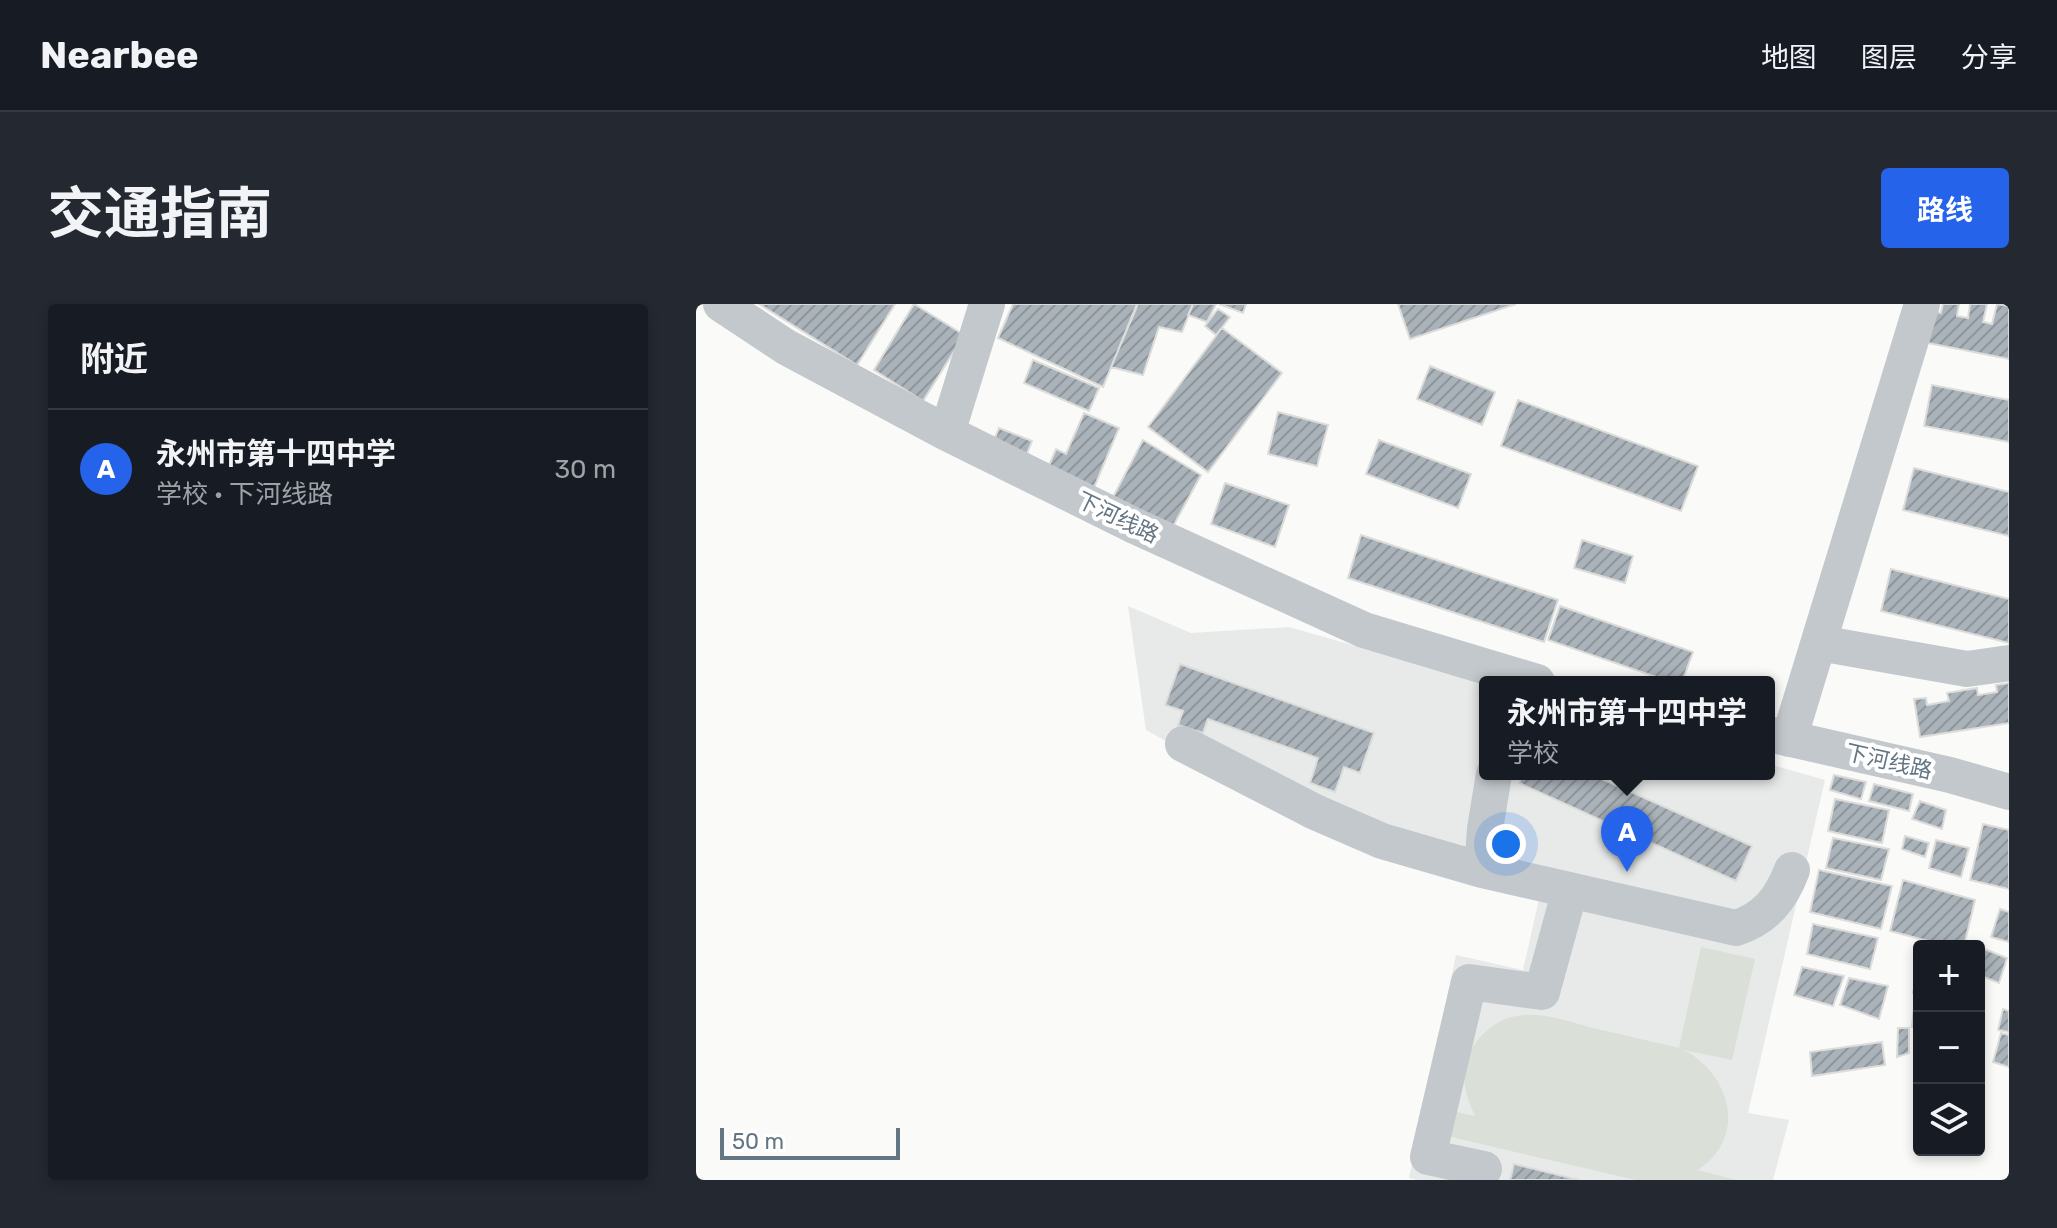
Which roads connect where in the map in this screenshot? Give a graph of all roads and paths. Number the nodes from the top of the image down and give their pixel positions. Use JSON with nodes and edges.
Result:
{"nodes":[{"id":1,"x":721,"y":304,"type":"edge"},
{"id":2,"x":987,"y":304,"type":"edge"},
{"id":3,"x":1922,"y":304,"type":"edge"},
{"id":4,"x":947,"y":433,"type":"junction"},
{"id":5,"x":1819,"y":643,"type":"junction"},
{"id":6,"x":2009,"y":663,"type":"edge"},
{"id":7,"x":1506,"y":676,"type":"edge"},
{"id":8,"x":1779,"y":736,"type":"edge"},
{"id":9,"x":1183,"y":744,"type":"dead end"},
{"id":10,"x":1493,"y":780,"type":"edge"},
{"id":11,"x":2009,"y":792,"type":"edge"},
{"id":12,"x":1482,"y":870,"type":"junction"},
{"id":13,"x":1792,"y":870,"type":"dead end"},
{"id":14,"x":1570,"y":890,"type":"junction"},
{"id":15,"x":1484,"y":1169,"type":"dead end"}],
"edges":[{"from":1,"to":4,"type":"street","name":"下河线路"},
{"from":2,"to":4,"type":"street"},
{"from":3,"to":5,"type":"street"},
{"from":4,"to":7,"type":"street","name":"下河线路"},
{"from":5,"to":6,"type":"street"},
{"from":5,"to":8,"type":"street"},
{"from":8,"to":11,"type":"street","name":"下河线路"},
{"from":9,"to":12,"type":"street"},
{"from":10,"to":12,"type":"street"},
{"from":12,"to":14,"type":"street"},
{"from":13,"to":14,"type":"street"},
{"from":14,"to":15,"type":"street"}]}
